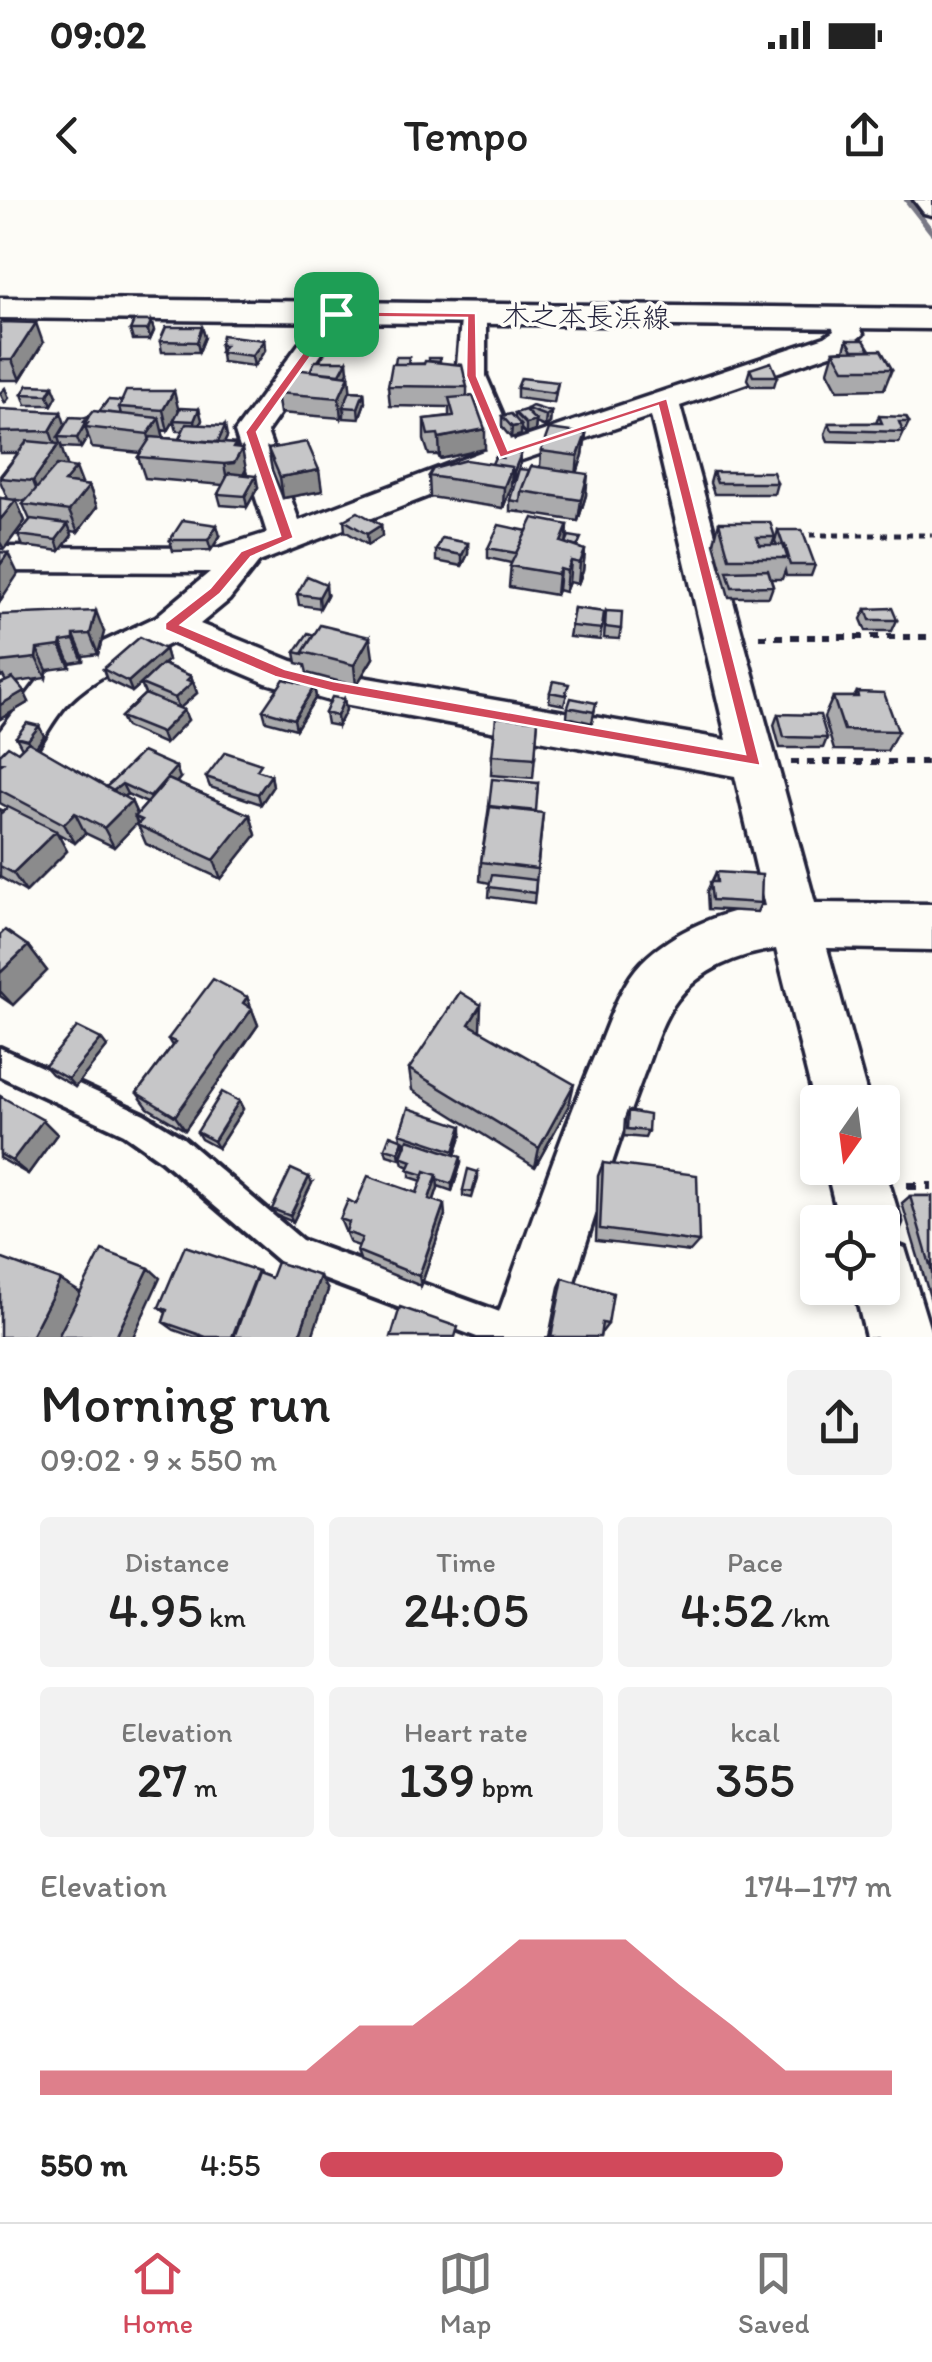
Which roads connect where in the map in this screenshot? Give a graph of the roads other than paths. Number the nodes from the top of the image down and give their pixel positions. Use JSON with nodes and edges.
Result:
{"nodes":[{"id":1,"x":926,"y":200,"type":"edge"},
{"id":2,"x":932,"y":208,"type":"edge"},
{"id":3,"x":2,"y":314,"type":"edge"},
{"id":4,"x":336,"y":314,"type":"junction"},
{"id":5,"x":472,"y":315,"type":"junction"},
{"id":6,"x":843,"y":319,"type":"junction"},
{"id":7,"x":932,"y":319,"type":"edge"},
{"id":8,"x":663,"y":400,"type":"junction"},
{"id":9,"x":504,"y":455,"type":"junction"},
{"id":10,"x":287,"y":538,"type":"junction"},
{"id":11,"x":246,"y":554,"type":"junction"},
{"id":12,"x":0,"y":560,"type":"edge"},
{"id":13,"x":170,"y":626,"type":"junction"},
{"id":14,"x":755,"y":762,"type":"junction"},
{"id":15,"x":0,"y":764,"type":"edge"},
{"id":16,"x":794,"y":925,"type":"junction"},
{"id":17,"x":932,"y":927,"type":"edge"},
{"id":18,"x":0,"y":1062,"type":"edge"},
{"id":19,"x":836,"y":1085,"type":"edge"},
{"id":20,"x":891,"y":1305,"type":"edge"},
{"id":21,"x":522,"y":1337,"type":"edge"},
{"id":22,"x":900,"y":1337,"type":"edge"}],
"edges":[{"from":1,"to":2,"type":"street"},
{"from":3,"to":4,"type":"main road","name":"木之本長浜線"},
{"from":4,"to":5,"type":"main road","name":"木之本長浜線"},
{"from":4,"to":10,"type":"street"},
{"from":5,"to":6,"type":"main road","name":"木之本長浜線"},
{"from":5,"to":9,"type":"street"},
{"from":6,"to":7,"type":"main road","name":"木之本長浜線"},
{"from":6,"to":8,"type":"street"},
{"from":8,"to":9,"type":"street"},
{"from":8,"to":14,"type":"street"},
{"from":9,"to":10,"type":"street"},
{"from":10,"to":11,"type":"street"},
{"from":11,"to":12,"type":"street"},
{"from":11,"to":13,"type":"street"},
{"from":13,"to":14,"type":"street"},
{"from":13,"to":15,"type":"street"},
{"from":14,"to":16,"type":"street"},
{"from":16,"to":17,"type":"street"},
{"from":16,"to":19,"type":"street"},
{"from":16,"to":21,"type":"street"},
{"from":18,"to":21,"type":"lane"},
{"from":20,"to":22,"type":"street"}]}
